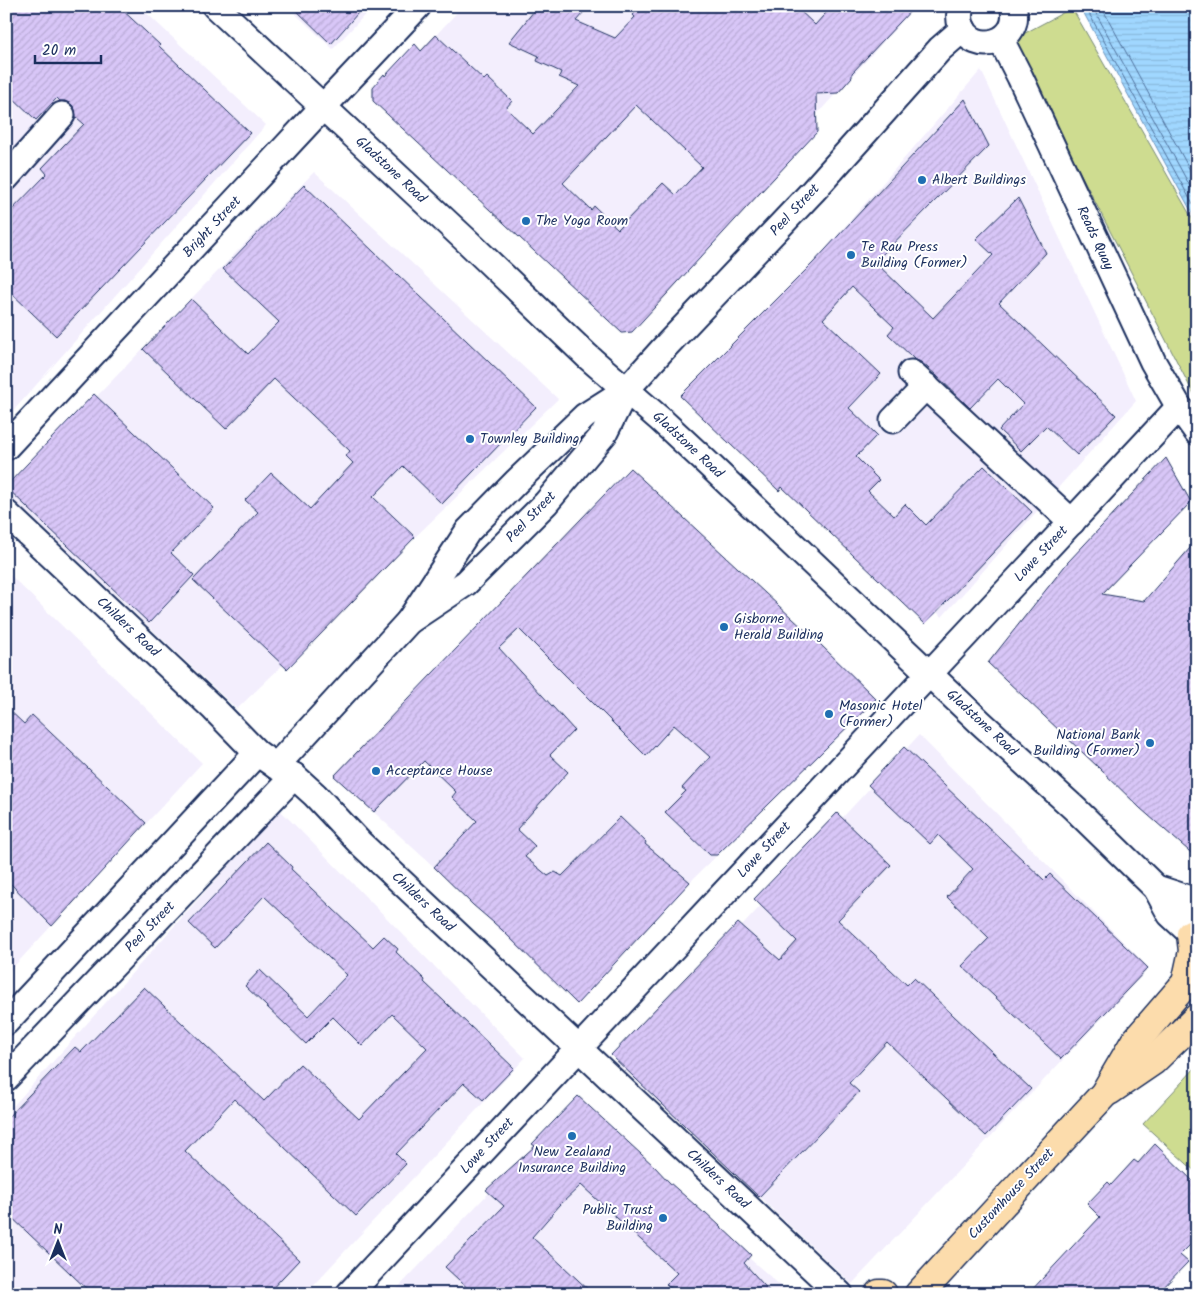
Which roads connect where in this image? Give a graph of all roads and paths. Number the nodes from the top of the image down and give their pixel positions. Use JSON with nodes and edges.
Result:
{"nodes":[{"id":1,"x":215,"y":6,"type":"edge"},
{"id":2,"x":418,"y":6,"type":"edge"},
{"id":3,"x":1013,"y":6,"type":"edge"},
{"id":4,"x":962,"y":18,"type":"edge"},
{"id":5,"x":1001,"y":40,"type":"junction"},
{"id":6,"x":323,"y":107,"type":"junction"},
{"id":7,"x":62,"y":115,"type":"dead end"},
{"id":8,"x":6,"y":178,"type":"edge"},
{"id":9,"x":626,"y":390,"type":"junction"},
{"id":10,"x":1179,"y":407,"type":"junction"},
{"id":11,"x":893,"y":420,"type":"dead end"},
{"id":12,"x":1197,"y":432,"type":"edge"},
{"id":13,"x":6,"y":447,"type":"edge"},
{"id":14,"x":6,"y":513,"type":"edge"},
{"id":15,"x":1072,"y":522,"type":"junction"},
{"id":16,"x":409,"y":621,"type":"junction"},
{"id":17,"x":929,"y":673,"type":"junction"},
{"id":18,"x":276,"y":765,"type":"junction"},
{"id":19,"x":1195,"y":927,"type":"edge"},
{"id":20,"x":1192,"y":981,"type":"edge"},
{"id":21,"x":1197,"y":1018,"type":"edge"},
{"id":22,"x":6,"y":1022,"type":"edge"},
{"id":23,"x":578,"y":1048,"type":"junction"},
{"id":24,"x":6,"y":1078,"type":"edge"},
{"id":25,"x":1104,"y":1094,"type":"junction"},
{"id":26,"x":349,"y":1294,"type":"edge"},
{"id":27,"x":840,"y":1294,"type":"edge"},
{"id":28,"x":918,"y":1294,"type":"edge"}],
"edges":[{"from":1,"to":6,"type":"street","name":"Gladstone Road"},
{"from":2,"to":6,"type":"street","name":"Bright Street"},
{"from":3,"to":5,"type":"street"},
{"from":4,"to":5,"type":"street"},
{"from":4,"to":9,"type":"street","name":"Peel Street"},
{"from":5,"to":10,"type":"street","name":"Reads Quay"},
{"from":6,"to":9,"type":"street","name":"Gladstone Road"},
{"from":6,"to":13,"type":"street","name":"Bright Street"},
{"from":7,"to":8,"type":"street"},
{"from":9,"to":16,"type":"street","name":"Peel Street"},
{"from":9,"to":16,"type":"street","name":"Peel Street"},
{"from":9,"to":17,"type":"street","name":"Gladstone Road"},
{"from":10,"to":12,"type":"street","name":"Reads Quay"},
{"from":10,"to":15,"type":"street","name":"Lowe Street"},
{"from":11,"to":15,"type":"street"},
{"from":14,"to":18,"type":"street","name":"Childers Road"},
{"from":15,"to":17,"type":"street","name":"Lowe Street"},
{"from":16,"to":18,"type":"street","name":"Peel Street"},
{"from":17,"to":19,"type":"street","name":"Gladstone Road"},
{"from":17,"to":23,"type":"street","name":"Lowe Street"},
{"from":18,"to":22,"type":"street","name":"Peel Street"},
{"from":18,"to":23,"type":"street","name":"Childers Road"},
{"from":18,"to":24,"type":"street","name":"Peel Street"},
{"from":19,"to":20,"type":"highway"},
{"from":20,"to":25,"type":"highway","name":"Customhouse Street"},
{"from":21,"to":25,"type":"highway","name":"Customhouse Street"},
{"from":23,"to":26,"type":"street","name":"Lowe Street"},
{"from":23,"to":27,"type":"street","name":"Childers Road"},
{"from":25,"to":28,"type":"highway","name":"Customhouse Street"}]}
